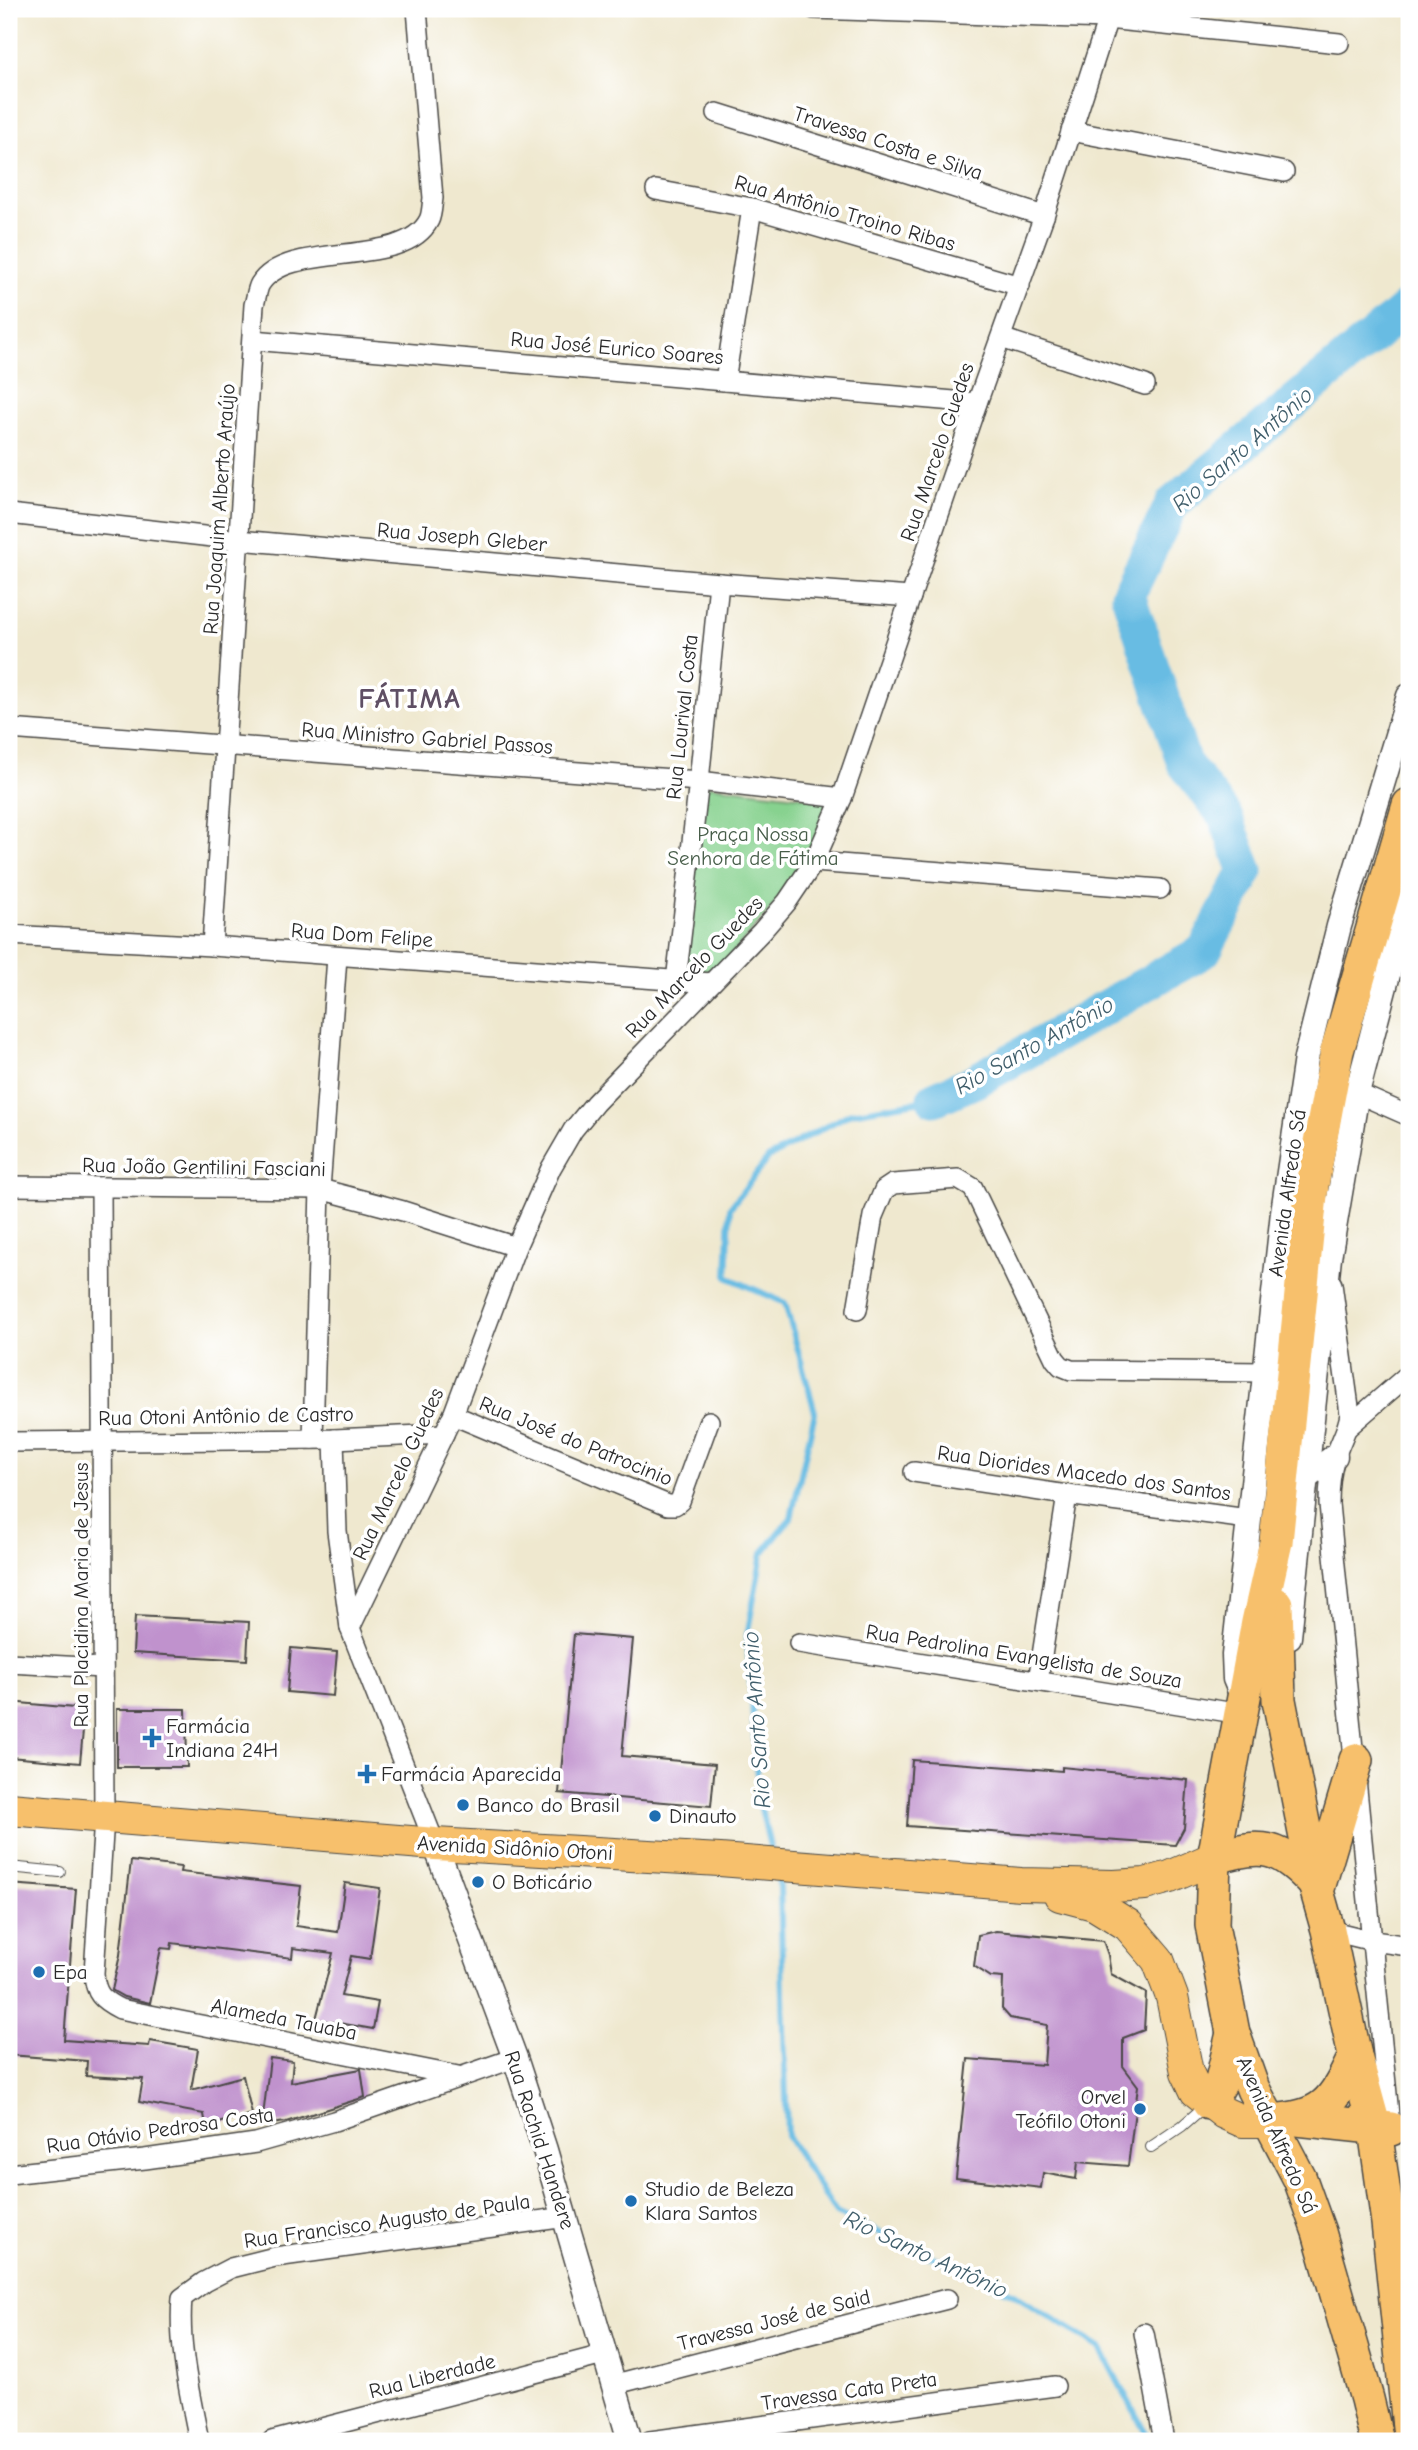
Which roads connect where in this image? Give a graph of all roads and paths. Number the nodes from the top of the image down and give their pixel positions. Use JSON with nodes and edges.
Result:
{"nodes":[{"id":1,"x":418,"y":9,"type":"edge"},
{"id":2,"x":814,"y":9,"type":"edge"},
{"id":3,"x":858,"y":9,"type":"edge"},
{"id":4,"x":1109,"y":14,"type":"edge"},
{"id":5,"x":1339,"y":43,"type":"dead end"},
{"id":6,"x":717,"y":113,"type":"dead end"},
{"id":7,"x":1071,"y":131,"type":"junction"},
{"id":8,"x":1284,"y":172,"type":"dead end"},
{"id":9,"x":656,"y":190,"type":"dead end"},
{"id":10,"x":752,"y":208,"type":"junction"},
{"id":11,"x":1044,"y":216,"type":"junction"},
{"id":12,"x":1020,"y":286,"type":"junction"},
{"id":13,"x":1001,"y":338,"type":"junction"},
{"id":14,"x":253,"y":340,"type":"junction"},
{"id":15,"x":725,"y":381,"type":"junction"},
{"id":16,"x":1145,"y":385,"type":"dead end"},
{"id":17,"x":977,"y":403,"type":"junction"},
{"id":18,"x":9,"y":514,"type":"edge"},
{"id":19,"x":239,"y":540,"type":"junction"},
{"id":20,"x":719,"y":583,"type":"junction"},
{"id":21,"x":911,"y":597,"type":"junction"},
{"id":22,"x":1409,"y":696,"type":"edge"},
{"id":23,"x":9,"y":729,"type":"edge"},
{"id":24,"x":226,"y":745,"type":"junction"},
{"id":25,"x":699,"y":781,"type":"junction"},
{"id":26,"x":842,"y":798,"type":"junction"},
{"id":27,"x":1409,"y":805,"type":"edge"},
{"id":28,"x":814,"y":862,"type":"junction"},
{"id":29,"x":1160,"y":889,"type":"dead end"},
{"id":30,"x":1409,"y":894,"type":"edge"},
{"id":31,"x":9,"y":935,"type":"edge"},
{"id":32,"x":212,"y":946,"type":"junction"},
{"id":33,"x":337,"y":957,"type":"junction"},
{"id":34,"x":676,"y":981,"type":"junction"},
{"id":35,"x":711,"y":983,"type":"junction"},
{"id":36,"x":1357,"y":1093,"type":"junction"},
{"id":37,"x":1409,"y":1116,"type":"edge"},
{"id":38,"x":9,"y":1186,"type":"edge"},
{"id":39,"x":101,"y":1188,"type":"junction"},
{"id":40,"x":320,"y":1189,"type":"junction"},
{"id":41,"x":516,"y":1247,"type":"junction"},
{"id":42,"x":1329,"y":1258,"type":"junction"},
{"id":43,"x":857,"y":1310,"type":"dead end"},
{"id":44,"x":1265,"y":1372,"type":"junction"},
{"id":45,"x":1409,"y":1374,"type":"edge"},
{"id":46,"x":453,"y":1415,"type":"junction"},
{"id":47,"x":709,"y":1421,"type":"dead end"},
{"id":48,"x":1348,"y":1427,"type":"junction"},
{"id":49,"x":444,"y":1434,"type":"junction"},
{"id":50,"x":313,"y":1438,"type":"junction"},
{"id":51,"x":334,"y":1439,"type":"junction"},
{"id":52,"x":103,"y":1440,"type":"junction"},
{"id":53,"x":9,"y":1442,"type":"edge"},
{"id":54,"x":1335,"y":1456,"type":"junction"},
{"id":55,"x":914,"y":1472,"type":"dead end"},
{"id":56,"x":1306,"y":1478,"type":"junction"},
{"id":57,"x":1067,"y":1495,"type":"junction"},
{"id":58,"x":1248,"y":1519,"type":"junction"},
{"id":59,"x":1276,"y":1542,"type":"junction"},
{"id":60,"x":350,"y":1628,"type":"junction"},
{"id":61,"x":799,"y":1643,"type":"dead end"},
{"id":62,"x":9,"y":1663,"type":"edge"},
{"id":63,"x":103,"y":1668,"type":"junction"},
{"id":64,"x":1038,"y":1681,"type":"junction"},
{"id":65,"x":1279,"y":1700,"type":"junction"},
{"id":66,"x":1242,"y":1708,"type":"junction"},
{"id":67,"x":1356,"y":1760,"type":"junction"},
{"id":68,"x":9,"y":1809,"type":"edge"},
{"id":69,"x":104,"y":1818,"type":"junction"},
{"id":70,"x":435,"y":1844,"type":"junction"},
{"id":71,"x":1214,"y":1858,"type":"junction"},
{"id":72,"x":9,"y":1867,"type":"edge"},
{"id":73,"x":60,"y":1872,"type":"dead end"},
{"id":74,"x":1021,"y":1884,"type":"junction"},
{"id":75,"x":1316,"y":1887,"type":"junction"},
{"id":76,"x":1328,"y":1930,"type":"junction"},
{"id":77,"x":1373,"y":1941,"type":"junction"},
{"id":78,"x":1409,"y":1946,"type":"edge"},
{"id":79,"x":102,"y":2000,"type":"joint"},
{"id":80,"x":1233,"y":2033,"type":"junction"},
{"id":81,"x":1355,"y":2056,"type":"junction"},
{"id":82,"x":514,"y":2057,"type":"junction"},
{"id":83,"x":458,"y":2076,"type":"junction"},
{"id":84,"x":1209,"y":2102,"type":"junction"},
{"id":85,"x":1269,"y":2120,"type":"junction"},
{"id":86,"x":1392,"y":2130,"type":"edge"},
{"id":87,"x":1151,"y":2147,"type":"dead end"},
{"id":88,"x":9,"y":2174,"type":"edge"},
{"id":89,"x":566,"y":2217,"type":"junction"},
{"id":90,"x":1388,"y":2223,"type":"junction"},
{"id":91,"x":1409,"y":2252,"type":"edge"},
{"id":92,"x":947,"y":2299,"type":"dead end"},
{"id":93,"x":1144,"y":2333,"type":"dead end"},
{"id":94,"x":603,"y":2355,"type":"junction"},
{"id":95,"x":612,"y":2385,"type":"junction"},
{"id":96,"x":1055,"y":2386,"type":"dead end"},
{"id":97,"x":1367,"y":2399,"type":"junction"},
{"id":98,"x":1409,"y":2427,"type":"edge"},
{"id":99,"x":306,"y":2437,"type":"edge"},
{"id":100,"x":199,"y":2441,"type":"edge"},
{"id":101,"x":272,"y":2441,"type":"edge"},
{"id":102,"x":629,"y":2441,"type":"edge"},
{"id":103,"x":650,"y":2441,"type":"edge"},
{"id":104,"x":1164,"y":2441,"type":"edge"},
{"id":105,"x":1361,"y":2441,"type":"edge"},
{"id":106,"x":1377,"y":2441,"type":"edge"}],
"edges":[{"from":1,"to":14,"type":"street","name":"Rua Joaquim Alberto Araújo"},
{"from":2,"to":3,"type":"street"},
{"from":3,"to":4,"type":"street"},
{"from":4,"to":5,"type":"street"},
{"from":4,"to":7,"type":"street","name":"Rua Marcelo Guedes"},
{"from":6,"to":11,"type":"street","name":"Travessa Costa e Silva"},
{"from":7,"to":8,"type":"street"},
{"from":7,"to":11,"type":"street","name":"Rua Marcelo Guedes"},
{"from":9,"to":10,"type":"street","name":"Rua Antônio Troino Ribas"},
{"from":10,"to":12,"type":"street","name":"Rua Antônio Troino Ribas"},
{"from":10,"to":15,"type":"street"},
{"from":11,"to":12,"type":"street","name":"Rua Marcelo Guedes"},
{"from":12,"to":13,"type":"street","name":"Rua Marcelo Guedes"},
{"from":13,"to":16,"type":"street"},
{"from":13,"to":17,"type":"street","name":"Rua Marcelo Guedes"},
{"from":14,"to":15,"type":"street","name":"Rua José Eurico Soares"},
{"from":14,"to":19,"type":"street","name":"Rua Joaquim Alberto Araújo"},
{"from":15,"to":17,"type":"street","name":"Rua José Eurico Soares"},
{"from":17,"to":21,"type":"street","name":"Rua Marcelo Guedes"},
{"from":18,"to":19,"type":"street","name":"Rua Joseph Gleber"},
{"from":19,"to":20,"type":"street","name":"Rua Joseph Gleber"},
{"from":19,"to":24,"type":"street","name":"Rua Joaquim Alberto Araújo"},
{"from":20,"to":21,"type":"street","name":"Rua Joseph Gleber"},
{"from":20,"to":25,"type":"street","name":"Rua Lourival Costa"},
{"from":21,"to":26,"type":"street","name":"Rua Marcelo Guedes"},
{"from":22,"to":44,"type":"street","name":"Avenida Alfredo Sá"},
{"from":23,"to":24,"type":"street","name":"Rua Ministro Gabriel Passos"},
{"from":24,"to":25,"type":"street","name":"Rua Ministro Gabriel Passos"},
{"from":24,"to":32,"type":"street","name":"Rua Joaquim Alberto Araújo"},
{"from":25,"to":26,"type":"street","name":"Rua Ministro Gabriel Passos"},
{"from":25,"to":34,"type":"street","name":"Rua Lourival Costa"},
{"from":26,"to":28,"type":"street","name":"Rua Marcelo Guedes"},
{"from":27,"to":59,"type":"highway","name":"Avenida Alfredo Sá"},
{"from":28,"to":29,"type":"street"},
{"from":28,"to":35,"type":"street","name":"Rua Marcelo Guedes"},
{"from":30,"to":36,"type":"street"},
{"from":31,"to":32,"type":"street","name":"Rua Dom Felipe"},
{"from":32,"to":33,"type":"street","name":"Rua Dom Felipe"},
{"from":33,"to":34,"type":"street","name":"Rua Dom Felipe"},
{"from":33,"to":40,"type":"street"},
{"from":34,"to":35,"type":"street","name":"Rua Dom Felipe"},
{"from":35,"to":41,"type":"street","name":"Rua Marcelo Guedes"},
{"from":36,"to":37,"type":"street"},
{"from":36,"to":42,"type":"street"},
{"from":38,"to":39,"type":"street","name":"Rua João Gentilini Fasciani"},
{"from":39,"to":40,"type":"street","name":"Rua João Gentilini Fasciani"},
{"from":39,"to":52,"type":"street","name":"Rua Placidina Maria de Jesus"},
{"from":40,"to":41,"type":"street","name":"Rua João Gentilini Fasciani"},
{"from":40,"to":50,"type":"street"},
{"from":41,"to":46,"type":"street","name":"Rua Marcelo Guedes"},
{"from":42,"to":48,"type":"street"},
{"from":42,"to":56,"type":"street"},
{"from":43,"to":44,"type":"street"},
{"from":44,"to":58,"type":"street","name":"Avenida Alfredo Sá"},
{"from":45,"to":48,"type":"street"},
{"from":46,"to":47,"type":"street","name":"Rua José do Patrocinio"},
{"from":46,"to":49,"type":"street","name":"Rua Marcelo Guedes"},
{"from":48,"to":54,"type":"street"},
{"from":49,"to":51,"type":"street","name":"Rua Otoni Antônio de Castro"},
{"from":49,"to":60,"type":"street","name":"Rua Marcelo Guedes"},
{"from":50,"to":51,"type":"street","name":"Rua Otoni Antônio de Castro"},
{"from":50,"to":52,"type":"street","name":"Rua Otoni Antônio de Castro"},
{"from":51,"to":60,"type":"street"},
{"from":52,"to":53,"type":"street","name":"Rua Otoni Antônio de Castro"},
{"from":52,"to":63,"type":"street","name":"Rua Placidina Maria de Jesus"},
{"from":54,"to":56,"type":"street"},
{"from":54,"to":67,"type":"street"},
{"from":55,"to":57,"type":"street","name":"Rua Diorides Macedo dos Santos"},
{"from":56,"to":65,"type":"street"},
{"from":57,"to":58,"type":"street","name":"Rua Diorides Macedo dos Santos"},
{"from":57,"to":64,"type":"street"},
{"from":58,"to":66,"type":"street","name":"Avenida Alfredo Sá"},
{"from":59,"to":65,"type":"highway"},
{"from":59,"to":66,"type":"highway","name":"Avenida Alfredo Sá"},
{"from":60,"to":70,"type":"street"},
{"from":61,"to":64,"type":"street","name":"Rua Pedrolina Evangelista de Souza"},
{"from":62,"to":63,"type":"street"},
{"from":63,"to":69,"type":"street","name":"Rua Placidina Maria de Jesus"},
{"from":64,"to":66,"type":"street","name":"Rua Pedrolina Evangelista de Souza"},
{"from":65,"to":75,"type":"highway"},
{"from":66,"to":71,"type":"highway","name":"Avenida Alfredo Sá"},
{"from":67,"to":75,"type":"highway"},
{"from":67,"to":77,"type":"street"},
{"from":68,"to":69,"type":"main road","name":"Avenida Sidônio Otoni"},
{"from":69,"to":70,"type":"main road","name":"Avenida Sidônio Otoni"},
{"from":69,"to":79,"type":"street","name":"Rua Placidina Maria de Jesus"},
{"from":70,"to":74,"type":"main road","name":"Avenida Sidônio Otoni"},
{"from":70,"to":82,"type":"street","name":"Rua Rachid Handere"},
{"from":71,"to":74,"type":"main road"},
{"from":71,"to":75,"type":"highway"},
{"from":71,"to":80,"type":"highway","name":"Avenida Alfredo Sá"},
{"from":72,"to":73,"type":"lane"},
{"from":74,"to":84,"type":"main road"},
{"from":75,"to":76,"type":"highway"},
{"from":76,"to":77,"type":"street"},
{"from":76,"to":81,"type":"highway"},
{"from":77,"to":78,"type":"street"},
{"from":77,"to":86,"type":"street"},
{"from":79,"to":83,"type":"street","name":"Alameda Tauaba"},
{"from":80,"to":84,"type":"highway"},
{"from":80,"to":85,"type":"highway","name":"Avenida Alfredo Sá"},
{"from":81,"to":85,"type":"highway"},
{"from":81,"to":86,"type":"highway"},
{"from":82,"to":83,"type":"street","name":"Rua Otávio Pedrosa Costa"},
{"from":82,"to":89,"type":"street","name":"Rua Rachid Handere"},
{"from":83,"to":88,"type":"street","name":"Rua Otávio Pedrosa Costa"},
{"from":84,"to":85,"type":"main road"},
{"from":84,"to":87,"type":"lane"},
{"from":85,"to":86,"type":"highway"},
{"from":85,"to":97,"type":"highway","name":"Avenida Alfredo Sá"},
{"from":86,"to":90,"type":"highway"},
{"from":89,"to":94,"type":"street","name":"Rua Rachid Handere"},
{"from":89,"to":100,"type":"street","name":"Rua Francisco Augusto de Paula"},
{"from":90,"to":91,"type":"street"},
{"from":90,"to":98,"type":"highway"},
{"from":92,"to":95,"type":"street","name":"Travessa José de Said"},
{"from":93,"to":104,"type":"street"},
{"from":94,"to":95,"type":"street","name":"Rua Rachid Handere"},
{"from":94,"to":99,"type":"street","name":"Rua Liberdade"},
{"from":95,"to":102,"type":"street","name":"Rua Rachid Handere"},
{"from":96,"to":103,"type":"street","name":"Travessa Cata Preta"},
{"from":97,"to":105,"type":"street"},
{"from":97,"to":106,"type":"highway","name":"Avenida Alfredo Sá"},
{"from":99,"to":101,"type":"street","name":"Rua Liberdade"}]}
